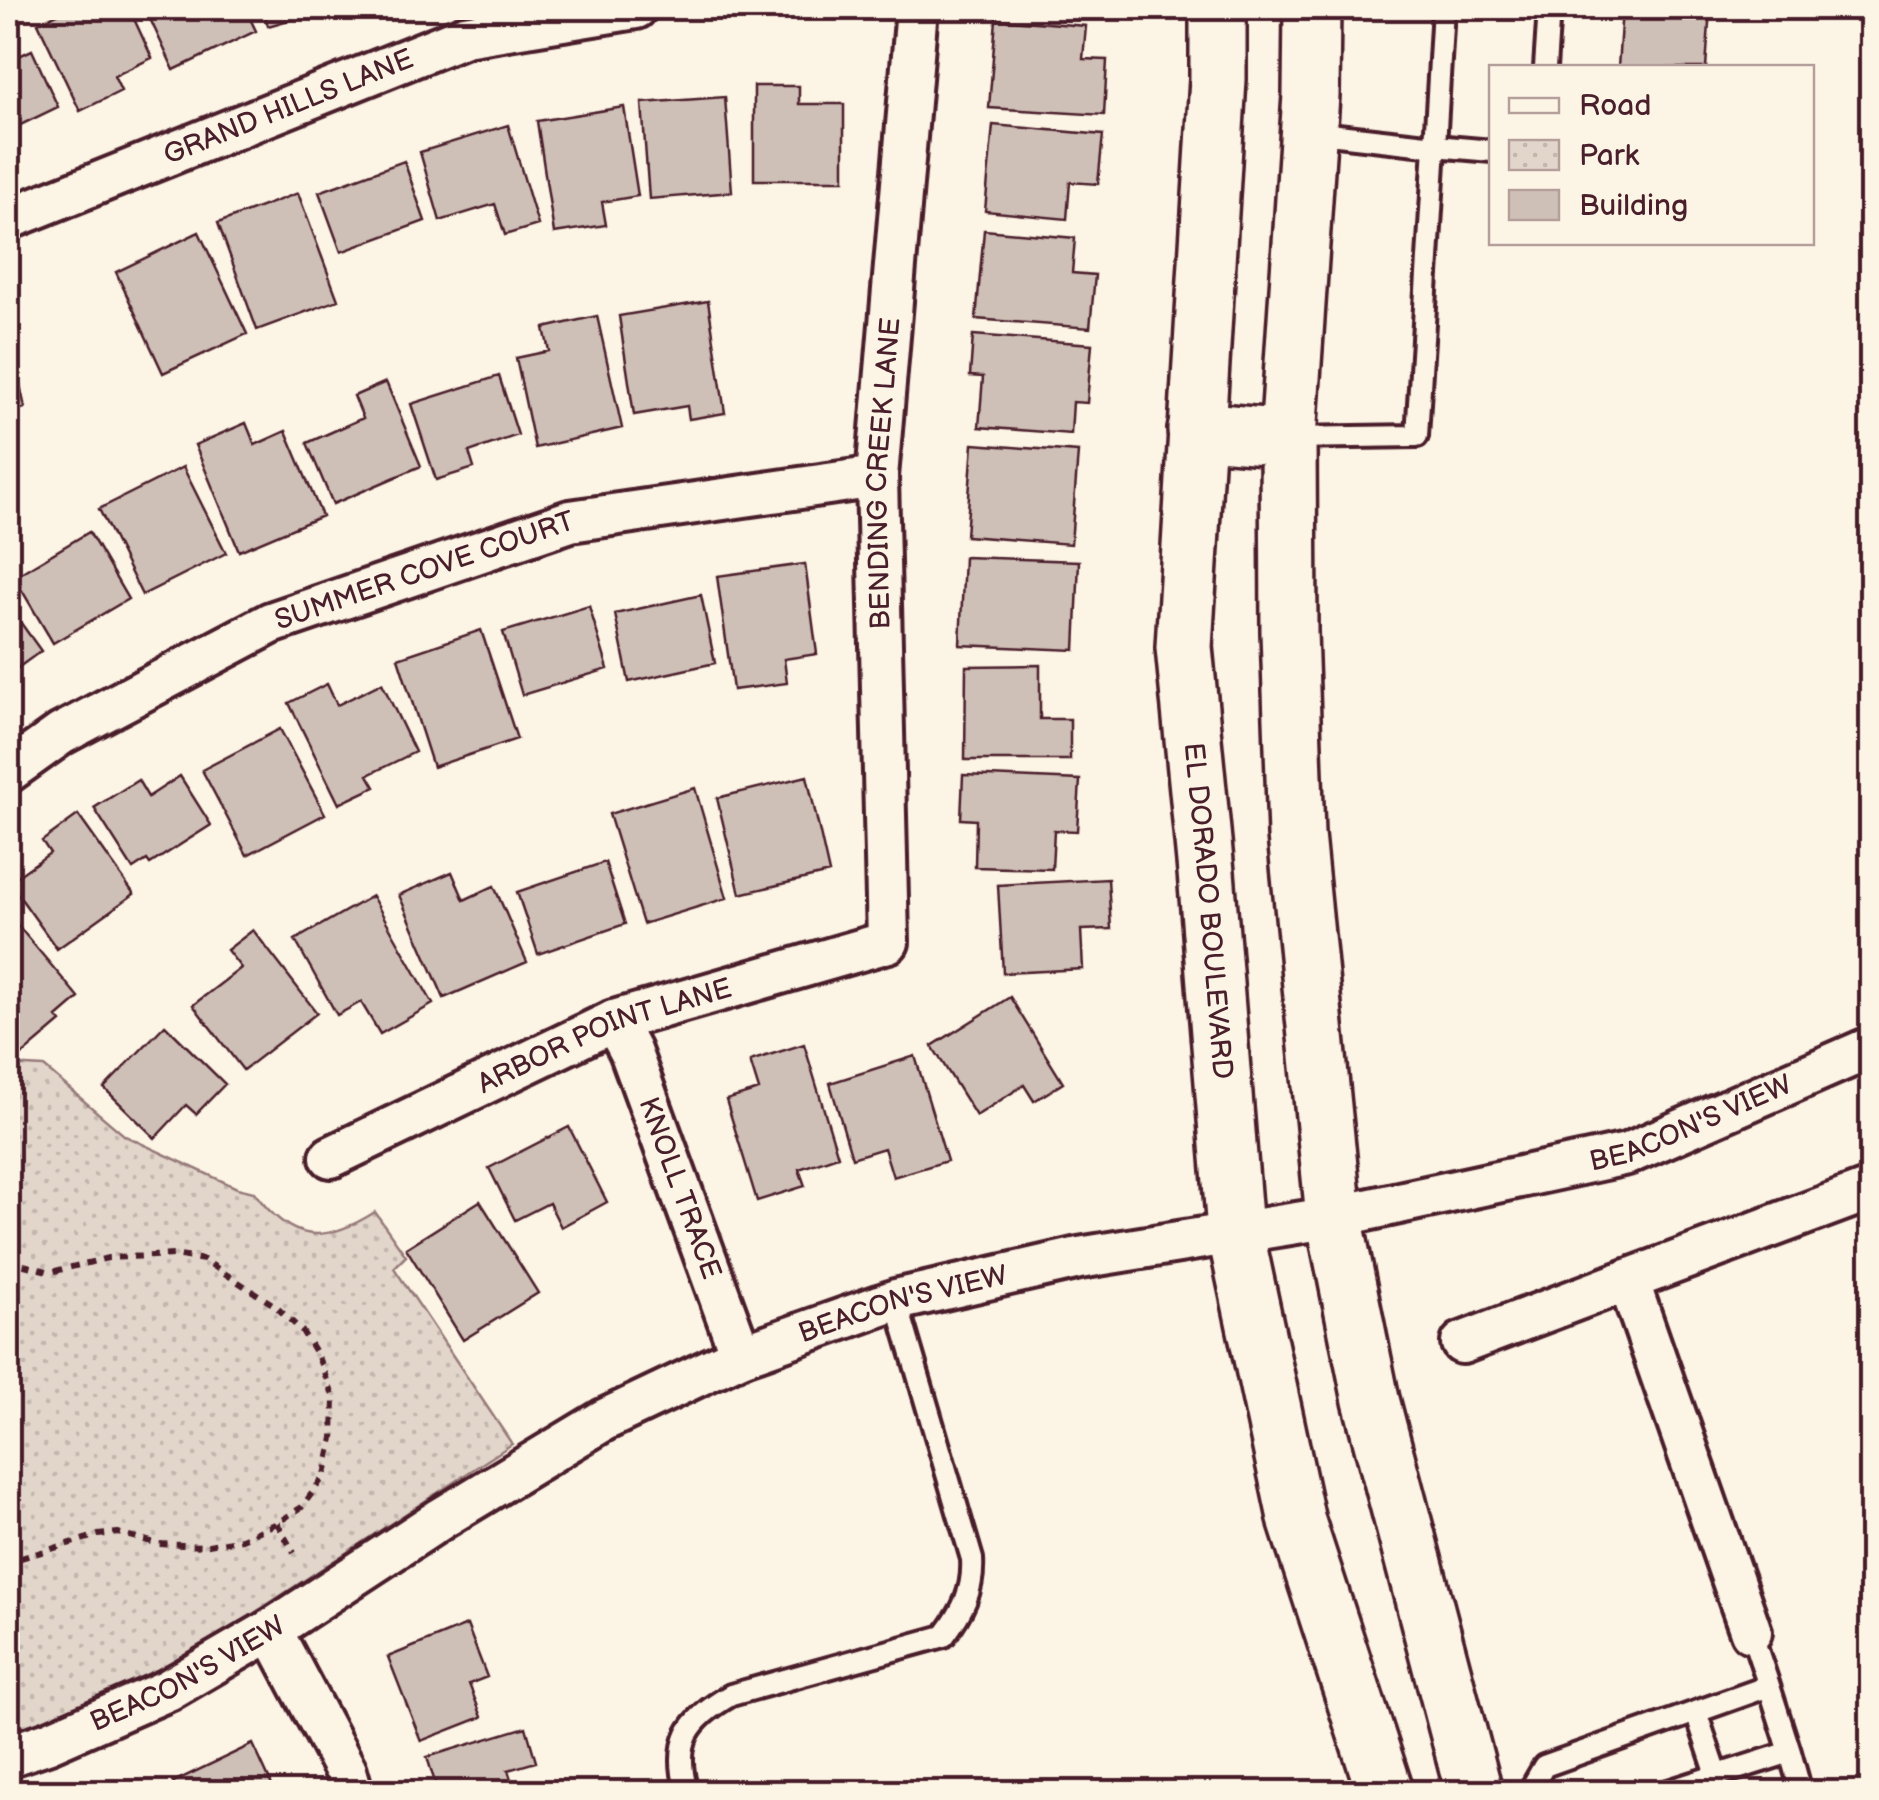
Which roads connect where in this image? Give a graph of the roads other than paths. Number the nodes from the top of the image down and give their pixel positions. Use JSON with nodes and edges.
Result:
{"nodes":[{"id":1,"x":636,"y":8,"type":"edge"},
{"id":2,"x":917,"y":8,"type":"edge"},
{"id":3,"x":1218,"y":8,"type":"edge"},
{"id":4,"x":1312,"y":8,"type":"edge"},
{"id":5,"x":1443,"y":8,"type":"edge"},
{"id":6,"x":1549,"y":8,"type":"edge"},
{"id":7,"x":1545,"y":65,"type":"edge"},
{"id":8,"x":1309,"y":131,"type":"junction"},
{"id":9,"x":1435,"y":146,"type":"junction"},
{"id":10,"x":1489,"y":150,"type":"edge"},
{"id":11,"x":8,"y":219,"type":"edge"},
{"id":12,"x":1196,"y":430,"type":"junction"},
{"id":13,"x":1288,"y":438,"type":"junction"},
{"id":14,"x":877,"y":477,"type":"junction"},
{"id":15,"x":8,"y":772,"type":"edge"},
{"id":16,"x":888,"y":942,"type":"joint"},
{"id":17,"x":614,"y":1020,"type":"junction"},
{"id":18,"x":1871,"y":1049,"type":"edge"},
{"id":19,"x":332,"y":1157,"type":"dead end"},
{"id":20,"x":1872,"y":1189,"type":"edge"},
{"id":21,"x":1334,"y":1216,"type":"junction"},
{"id":22,"x":1234,"y":1231,"type":"junction"},
{"id":23,"x":1628,"y":1280,"type":"junction"},
{"id":24,"x":896,"y":1300,"type":"junction"},
{"id":25,"x":1462,"y":1343,"type":"dead end"},
{"id":26,"x":741,"y":1355,"type":"junction"},
{"id":27,"x":272,"y":1630,"type":"junction"},
{"id":28,"x":1751,"y":1632,"type":"joint"},
{"id":29,"x":1769,"y":1686,"type":"junction"},
{"id":30,"x":1696,"y":1712,"type":"junction"},
{"id":31,"x":1790,"y":1752,"type":"junction"},
{"id":32,"x":8,"y":1756,"type":"edge"},
{"id":33,"x":1717,"y":1776,"type":"junction"},
{"id":34,"x":352,"y":1792,"type":"edge"},
{"id":35,"x":687,"y":1792,"type":"edge"},
{"id":36,"x":1385,"y":1792,"type":"edge"},
{"id":37,"x":1474,"y":1792,"type":"edge"},
{"id":38,"x":1529,"y":1792,"type":"edge"},
{"id":39,"x":1665,"y":1792,"type":"edge"},
{"id":40,"x":1801,"y":1792,"type":"edge"}],
"edges":[{"from":1,"to":11,"type":"street","name":"GRAND HILLS LANE"},
{"from":2,"to":14,"type":"street","name":"BENDING CREEK LANE"},
{"from":3,"to":12,"type":"main road","name":"EL DORADO BOULEVARD"},
{"from":4,"to":8,"type":"main road"},
{"from":5,"to":9,"type":"lane"},
{"from":6,"to":7,"type":"lane"},
{"from":8,"to":9,"type":"lane"},
{"from":8,"to":13,"type":"main road"},
{"from":9,"to":10,"type":"lane"},
{"from":9,"to":13,"type":"lane"},
{"from":12,"to":13,"type":"main road"},
{"from":12,"to":22,"type":"main road","name":"EL DORADO BOULEVARD"},
{"from":13,"to":21,"type":"main road"},
{"from":14,"to":15,"type":"street","name":"SUMMER COVE COURT"},
{"from":14,"to":16,"type":"street","name":"BENDING CREEK LANE"},
{"from":16,"to":17,"type":"street","name":"ARBOR POINT LANE"},
{"from":17,"to":19,"type":"street","name":"ARBOR POINT LANE"},
{"from":17,"to":26,"type":"street","name":"KNOLL TRACE"},
{"from":18,"to":21,"type":"street","name":"BEACON'S VIEW"},
{"from":20,"to":23,"type":"street"},
{"from":21,"to":22,"type":"street","name":"BEACON'S VIEW"},
{"from":21,"to":37,"type":"main road"},
{"from":22,"to":24,"type":"street","name":"BEACON'S VIEW"},
{"from":22,"to":36,"type":"main road","name":"EL DORADO BOULEVARD"},
{"from":23,"to":25,"type":"street"},
{"from":23,"to":28,"type":"street"},
{"from":24,"to":26,"type":"street","name":"BEACON'S VIEW"},
{"from":24,"to":35,"type":"lane"},
{"from":26,"to":27,"type":"street","name":"BEACON'S VIEW"},
{"from":27,"to":32,"type":"street","name":"BEACON'S VIEW"},
{"from":27,"to":34,"type":"street"},
{"from":28,"to":29,"type":"lane"},
{"from":29,"to":30,"type":"lane"},
{"from":29,"to":31,"type":"lane"},
{"from":30,"to":33,"type":"lane"},
{"from":30,"to":38,"type":"lane"},
{"from":31,"to":33,"type":"lane"},
{"from":31,"to":40,"type":"lane"},
{"from":33,"to":39,"type":"lane"}]}
